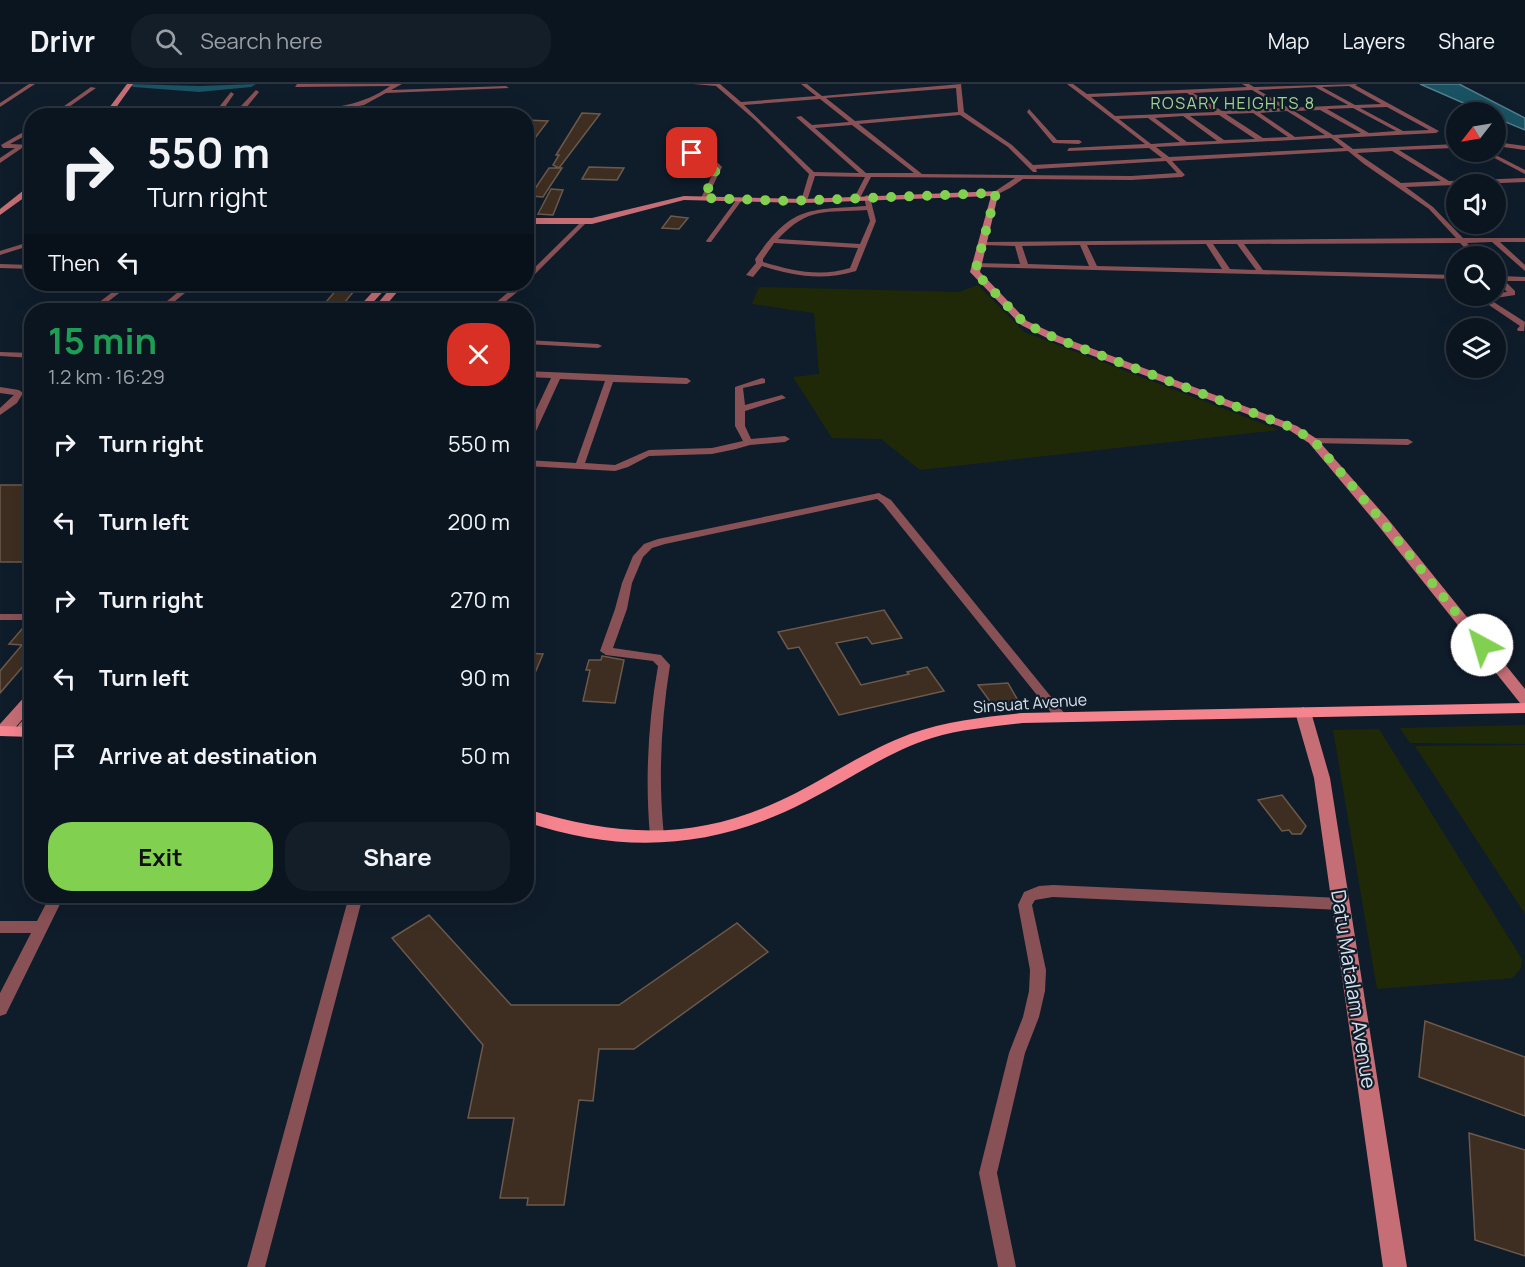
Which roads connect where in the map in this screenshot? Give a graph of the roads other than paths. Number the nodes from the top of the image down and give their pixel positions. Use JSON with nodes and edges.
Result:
{"nodes":[{"id":1,"x":32,"y":84,"type":"edge"},
{"id":2,"x":396,"y":84,"type":"edge"},
{"id":3,"x":404,"y":84,"type":"edge"},
{"id":4,"x":696,"y":84,"type":"edge"},
{"id":5,"x":717,"y":84,"type":"edge"},
{"id":6,"x":804,"y":84,"type":"edge"},
{"id":7,"x":890,"y":84,"type":"edge"},
{"id":8,"x":1070,"y":84,"type":"edge"},
{"id":9,"x":1141,"y":84,"type":"edge"},
{"id":10,"x":1176,"y":84,"type":"edge"},
{"id":11,"x":1210,"y":84,"type":"edge"},
{"id":12,"x":1245,"y":84,"type":"edge"},
{"id":13,"x":1349,"y":84,"type":"edge"},
{"id":14,"x":1357,"y":84,"type":"edge"},
{"id":15,"x":129,"y":85,"type":"edge"},
{"id":16,"x":958,"y":85,"type":"edge"},
{"id":17,"x":1314,"y":85,"type":"edge"},
{"id":18,"x":1281,"y":86,"type":"edge"},
{"id":19,"x":297,"y":87,"type":"dead end"},
{"id":20,"x":93,"y":88,"type":"dead end"},
{"id":21,"x":853,"y":88,"type":"dead end"},
{"id":22,"x":506,"y":89,"type":"edge"},
{"id":23,"x":1113,"y":89,"type":"dead end"},
{"id":24,"x":1252,"y":89,"type":"junction"},
{"id":25,"x":898,"y":90,"type":"junction"},
{"id":26,"x":1220,"y":90,"type":"junction"},
{"id":27,"x":256,"y":92,"type":"dead end"},
{"id":28,"x":387,"y":92,"type":"junction"},
{"id":29,"x":1188,"y":92,"type":"junction"},
{"id":30,"x":860,"y":93,"type":"junction"},
{"id":31,"x":1155,"y":93,"type":"junction"},
{"id":32,"x":231,"y":94,"type":"dead end"},
{"id":33,"x":1296,"y":94,"type":"dead end"},
{"id":34,"x":1119,"y":95,"type":"junction"},
{"id":35,"x":1086,"y":96,"type":"junction"},
{"id":36,"x":819,"y":97,"type":"junction"},
{"id":37,"x":1311,"y":102,"type":"dead end"},
{"id":38,"x":740,"y":104,"type":"junction"},
{"id":39,"x":0,"y":105,"type":"edge"},
{"id":40,"x":1388,"y":105,"type":"junction"},
{"id":41,"x":1353,"y":106,"type":"junction"},
{"id":42,"x":63,"y":108,"type":"edge"},
{"id":43,"x":112,"y":108,"type":"edge"},
{"id":44,"x":194,"y":108,"type":"edge"},
{"id":45,"x":221,"y":108,"type":"joint"},
{"id":46,"x":243,"y":108,"type":"edge"},
{"id":47,"x":348,"y":108,"type":"edge"},
{"id":48,"x":1320,"y":108,"type":"junction"},
{"id":49,"x":1287,"y":109,"type":"junction"},
{"id":50,"x":1029,"y":111,"type":"dead end"},
{"id":51,"x":1254,"y":111,"type":"junction"},
{"id":52,"x":961,"y":113,"type":"junction"},
{"id":53,"x":1221,"y":113,"type":"junction"},
{"id":54,"x":1185,"y":115,"type":"junction"},
{"id":55,"x":799,"y":117,"type":"dead end"},
{"id":56,"x":1150,"y":117,"type":"junction"},
{"id":57,"x":1115,"y":118,"type":"junction"},
{"id":58,"x":852,"y":123,"type":"junction"},
{"id":59,"x":810,"y":126,"type":"junction"},
{"id":60,"x":700,"y":130,"type":"dead end"},
{"id":61,"x":1403,"y":133,"type":"junction"},
{"id":62,"x":24,"y":134,"type":"edge"},
{"id":63,"x":1368,"y":134,"type":"junction"},
{"id":64,"x":1332,"y":136,"type":"junction"},
{"id":65,"x":1140,"y":138,"type":"junction"},
{"id":66,"x":1295,"y":139,"type":"junction"},
{"id":67,"x":1261,"y":140,"type":"junction"},
{"id":68,"x":1223,"y":142,"type":"junction"},
{"id":69,"x":1186,"y":144,"type":"junction"},
{"id":70,"x":1506,"y":144,"type":"edge"},
{"id":71,"x":2,"y":146,"type":"edge"},
{"id":72,"x":1150,"y":146,"type":"junction"},
{"id":73,"x":1446,"y":146,"type":"edge"},
{"id":74,"x":20,"y":147,"type":"junction"},
{"id":75,"x":24,"y":147,"type":"edge"},
{"id":76,"x":1525,"y":148,"type":"edge"},
{"id":77,"x":1392,"y":149,"type":"junction"},
{"id":78,"x":1069,"y":150,"type":"dead end"},
{"id":79,"x":1351,"y":150,"type":"junction"},
{"id":80,"x":1279,"y":152,"type":"junction"},
{"id":81,"x":1166,"y":158,"type":"junction"},
{"id":82,"x":1285,"y":158,"type":"dead end"},
{"id":83,"x":0,"y":161,"type":"edge"},
{"id":84,"x":1506,"y":162,"type":"edge"},
{"id":85,"x":1032,"y":167,"type":"junction"},
{"id":86,"x":1525,"y":172,"type":"edge"},
{"id":87,"x":812,"y":174,"type":"junction"},
{"id":88,"x":867,"y":174,"type":"junction"},
{"id":89,"x":920,"y":175,"type":"junction"},
{"id":90,"x":1020,"y":177,"type":"junction"},
{"id":91,"x":1040,"y":177,"type":"junction"},
{"id":92,"x":1525,"y":180,"type":"edge"},
{"id":93,"x":1506,"y":181,"type":"edge"},
{"id":94,"x":1446,"y":182,"type":"edge"},
{"id":95,"x":1446,"y":183,"type":"edge"},
{"id":96,"x":1400,"y":184,"type":"junction"},
{"id":97,"x":996,"y":193,"type":"junction"},
{"id":98,"x":24,"y":194,"type":"edge"},
{"id":99,"x":867,"y":197,"type":"junction"},
{"id":100,"x":704,"y":198,"type":"junction"},
{"id":101,"x":857,"y":198,"type":"junction"},
{"id":102,"x":739,"y":200,"type":"junction"},
{"id":103,"x":804,"y":201,"type":"junction"},
{"id":104,"x":870,"y":208,"type":"junction"},
{"id":105,"x":0,"y":213,"type":"edge"},
{"id":106,"x":534,"y":221,"type":"edge"},
{"id":107,"x":584,"y":222,"type":"junction"},
{"id":108,"x":773,"y":240,"type":"junction"},
{"id":109,"x":1460,"y":240,"type":"junction"},
{"id":110,"x":1494,"y":240,"type":"junction"},
{"id":111,"x":1525,"y":240,"type":"edge"},
{"id":112,"x":709,"y":241,"type":"dead end"},
{"id":113,"x":1209,"y":242,"type":"junction"},
{"id":114,"x":1239,"y":242,"type":"junction"},
{"id":115,"x":1082,"y":243,"type":"junction"},
{"id":116,"x":983,"y":244,"type":"junction"},
{"id":117,"x":1018,"y":244,"type":"junction"},
{"id":118,"x":24,"y":246,"type":"edge"},
{"id":119,"x":862,"y":246,"type":"junction"},
{"id":120,"x":1466,"y":246,"type":"edge"},
{"id":121,"x":0,"y":253,"type":"edge"},
{"id":122,"x":760,"y":263,"type":"junction"},
{"id":123,"x":975,"y":265,"type":"junction"},
{"id":124,"x":0,"y":266,"type":"edge"},
{"id":125,"x":24,"y":267,"type":"edge"},
{"id":126,"x":1025,"y":267,"type":"junction"},
{"id":127,"x":1094,"y":268,"type":"junction"},
{"id":128,"x":1525,"y":269,"type":"edge"},
{"id":129,"x":1228,"y":272,"type":"junction"},
{"id":130,"x":1261,"y":272,"type":"junction"},
{"id":131,"x":534,"y":273,"type":"edge"},
{"id":132,"x":750,"y":275,"type":"dead end"},
{"id":133,"x":1446,"y":277,"type":"edge"},
{"id":134,"x":1506,"y":278,"type":"edge"},
{"id":135,"x":1525,"y":279,"type":"edge"},
{"id":136,"x":1506,"y":286,"type":"edge"},
{"id":137,"x":118,"y":291,"type":"edge"},
{"id":138,"x":183,"y":291,"type":"edge"},
{"id":139,"x":379,"y":291,"type":"edge"},
{"id":140,"x":393,"y":291,"type":"edge"},
{"id":141,"x":514,"y":291,"type":"edge"},
{"id":142,"x":1506,"y":295,"type":"edge"},
{"id":143,"x":102,"y":303,"type":"edge"},
{"id":144,"x":169,"y":303,"type":"edge"},
{"id":145,"x":368,"y":303,"type":"edge"},
{"id":146,"x":383,"y":303,"type":"edge"},
{"id":147,"x":500,"y":303,"type":"edge"},
{"id":148,"x":1495,"y":306,"type":"edge"},
{"id":149,"x":1521,"y":329,"type":"dead end"},
{"id":150,"x":534,"y":342,"type":"edge"},
{"id":151,"x":598,"y":346,"type":"dead end"},
{"id":152,"x":0,"y":354,"type":"edge"},
{"id":153,"x":24,"y":356,"type":"edge"},
{"id":154,"x":534,"y":374,"type":"edge"},
{"id":155,"x":557,"y":375,"type":"junction"},
{"id":156,"x":610,"y":379,"type":"junction"},
{"id":157,"x":687,"y":381,"type":"dead end"},
{"id":158,"x":762,"y":381,"type":"dead end"},
{"id":159,"x":0,"y":390,"type":"edge"},
{"id":160,"x":782,"y":398,"type":"dead end"},
{"id":161,"x":741,"y":409,"type":"junction"},
{"id":162,"x":0,"y":412,"type":"edge"},
{"id":163,"x":534,"y":425,"type":"edge"},
{"id":164,"x":785,"y":439,"type":"dead end"},
{"id":165,"x":1314,"y":441,"type":"junction"},
{"id":166,"x":748,"y":442,"type":"junction"},
{"id":167,"x":1408,"y":442,"type":"dead end"},
{"id":168,"x":534,"y":462,"type":"edge"},
{"id":169,"x":580,"y":465,"type":"junction"},
{"id":170,"x":0,"y":617,"type":"edge"},
{"id":171,"x":24,"y":617,"type":"edge"},
{"id":172,"x":1525,"y":699,"type":"edge"},
{"id":173,"x":24,"y":707,"type":"edge"},
{"id":174,"x":1525,"y":708,"type":"edge"},
{"id":175,"x":1303,"y":712,"type":"junction"},
{"id":176,"x":1061,"y":717,"type":"junction"},
{"id":177,"x":24,"y":728,"type":"edge"},
{"id":178,"x":1,"y":731,"type":"edge"},
{"id":179,"x":534,"y":818,"type":"edge"},
{"id":180,"x":657,"y":836,"type":"junction"},
{"id":181,"x":53,"y":903,"type":"edge"},
{"id":182,"x":354,"y":903,"type":"edge"},
{"id":183,"x":1341,"y":904,"type":"junction"},
{"id":184,"x":0,"y":927,"type":"edge"},
{"id":185,"x":41,"y":927,"type":"junction"},
{"id":186,"x":0,"y":1009,"type":"edge"},
{"id":187,"x":256,"y":1267,"type":"edge"},
{"id":188,"x":1007,"y":1267,"type":"edge"},
{"id":189,"x":1395,"y":1267,"type":"edge"}],
"edges":[{"from":1,"to":39,"type":"street"},
{"from":2,"to":3,"type":"street"},
{"from":2,"to":19,"type":"street"},
{"from":2,"to":28,"type":"street"},
{"from":4,"to":5,"type":"street"},
{"from":5,"to":38,"type":"street"},
{"from":6,"to":36,"type":"street"},
{"from":7,"to":25,"type":"street"},
{"from":8,"to":35,"type":"street"},
{"from":9,"to":31,"type":"street"},
{"from":10,"to":29,"type":"street"},
{"from":11,"to":26,"type":"street"},
{"from":12,"to":24,"type":"street"},
{"from":13,"to":14,"type":"street"},
{"from":13,"to":17,"type":"street"},
{"from":13,"to":40,"type":"street"},
{"from":15,"to":43,"type":"street"},
{"from":16,"to":25,"type":"street"},
{"from":16,"to":52,"type":"street"},
{"from":17,"to":18,"type":"street"},
{"from":17,"to":41,"type":"street"},
{"from":18,"to":24,"type":"street"},
{"from":18,"to":33,"type":"street"},
{"from":20,"to":42,"type":"street"},
{"from":21,"to":30,"type":"street"},
{"from":22,"to":28,"type":"street"},
{"from":23,"to":34,"type":"street"},
{"from":24,"to":26,"type":"street"},
{"from":24,"to":49,"type":"street"},
{"from":25,"to":30,"type":"street"},
{"from":26,"to":29,"type":"street"},
{"from":27,"to":46,"type":"street"},
{"from":28,"to":47,"type":"street"},
{"from":29,"to":31,"type":"street"},
{"from":29,"to":53,"type":"street"},
{"from":30,"to":36,"type":"street"},
{"from":31,"to":34,"type":"street"},
{"from":32,"to":45,"type":"street"},
{"from":34,"to":35,"type":"street"},
{"from":35,"to":57,"type":"street"},
{"from":36,"to":38,"type":"street"},
{"from":36,"to":58,"type":"street"},
{"from":37,"to":48,"type":"street"},
{"from":38,"to":87,"type":"street"},
{"from":40,"to":41,"type":"street"},
{"from":40,"to":61,"type":"street"},
{"from":41,"to":48,"type":"street"},
{"from":41,"to":61,"type":"street"},
{"from":44,"to":45,"type":"street"},
{"from":48,"to":49,"type":"street"},
{"from":48,"to":63,"type":"street"},
{"from":49,"to":51,"type":"street"},
{"from":49,"to":64,"type":"street"},
{"from":50,"to":65,"type":"street"},
{"from":51,"to":53,"type":"street"},
{"from":51,"to":66,"type":"street"},
{"from":52,"to":58,"type":"street"},
{"from":52,"to":85,"type":"street"},
{"from":53,"to":54,"type":"street"},
{"from":53,"to":67,"type":"street"},
{"from":54,"to":56,"type":"street"},
{"from":54,"to":68,"type":"street"},
{"from":55,"to":59,"type":"street"},
{"from":56,"to":57,"type":"street"},
{"from":56,"to":69,"type":"street"},
{"from":57,"to":65,"type":"street"},
{"from":58,"to":59,"type":"street"},
{"from":58,"to":89,"type":"street"},
{"from":59,"to":88,"type":"street"},
{"from":60,"to":100,"type":"street"},
{"from":61,"to":63,"type":"street"},
{"from":62,"to":71,"type":"street"},
{"from":63,"to":64,"type":"street"},
{"from":64,"to":66,"type":"street"},
{"from":64,"to":79,"type":"street"},
{"from":65,"to":72,"type":"street"},
{"from":66,"to":67,"type":"street"},
{"from":67,"to":68,"type":"street"},
{"from":67,"to":80,"type":"street"},
{"from":68,"to":69,"type":"street"},
{"from":69,"to":72,"type":"street"},
{"from":70,"to":76,"type":"street"},
{"from":71,"to":74,"type":"street"},
{"from":72,"to":78,"type":"street"},
{"from":72,"to":81,"type":"street"},
{"from":73,"to":77,"type":"street"},
{"from":74,"to":75,"type":"street"},
{"from":74,"to":83,"type":"street"},
{"from":77,"to":79,"type":"street"},
{"from":77,"to":94,"type":"street"},
{"from":79,"to":80,"type":"street"},
{"from":79,"to":96,"type":"street"},
{"from":80,"to":81,"type":"street"},
{"from":80,"to":82,"type":"street"},
{"from":81,"to":85,"type":"street"},
{"from":81,"to":91,"type":"street"},
{"from":84,"to":86,"type":"street"},
{"from":85,"to":91,"type":"street"},
{"from":87,"to":88,"type":"street"},
{"from":87,"to":103,"type":"street"},
{"from":88,"to":89,"type":"street"},
{"from":88,"to":101,"type":"street"},
{"from":89,"to":90,"type":"street"},
{"from":90,"to":91,"type":"street"},
{"from":90,"to":97,"type":"street"},
{"from":92,"to":93,"type":"street"},
{"from":95,"to":96,"type":"street"},
{"from":96,"to":109,"type":"street"},
{"from":97,"to":99,"type":"street"},
{"from":97,"to":116,"type":"street"},
{"from":98,"to":105,"type":"street"},
{"from":99,"to":101,"type":"street"},
{"from":99,"to":104,"type":"street"},
{"from":100,"to":102,"type":"street"},
{"from":100,"to":107,"type":"street"},
{"from":101,"to":103,"type":"street"},
{"from":102,"to":103,"type":"street"},
{"from":102,"to":112,"type":"street"},
{"from":104,"to":108,"type":"street"},
{"from":104,"to":119,"type":"street"},
{"from":106,"to":107,"type":"street"},
{"from":107,"to":131,"type":"street"},
{"from":108,"to":119,"type":"street"},
{"from":108,"to":122,"type":"street"},
{"from":109,"to":110,"type":"street"},
{"from":109,"to":114,"type":"street"},
{"from":109,"to":120,"type":"street"},
{"from":110,"to":111,"type":"street"},
{"from":110,"to":128,"type":"street"},
{"from":113,"to":114,"type":"street"},
{"from":113,"to":115,"type":"street"},
{"from":113,"to":129,"type":"street"},
{"from":114,"to":130,"type":"street"},
{"from":115,"to":117,"type":"street"},
{"from":115,"to":127,"type":"street"},
{"from":116,"to":117,"type":"street"},
{"from":116,"to":123,"type":"street"},
{"from":117,"to":126,"type":"street"},
{"from":118,"to":121,"type":"street"},
{"from":119,"to":122,"type":"street"},
{"from":122,"to":132,"type":"street"},
{"from":123,"to":126,"type":"street"},
{"from":123,"to":165,"type":"street"},
{"from":124,"to":125,"type":"street"},
{"from":126,"to":127,"type":"street"},
{"from":127,"to":129,"type":"street"},
{"from":129,"to":130,"type":"street"},
{"from":130,"to":133,"type":"street"},
{"from":134,"to":135,"type":"street"},
{"from":136,"to":142,"type":"street"},
{"from":137,"to":143,"type":"street"},
{"from":138,"to":144,"type":"street"},
{"from":139,"to":145,"type":"street"},
{"from":140,"to":146,"type":"street"},
{"from":141,"to":147,"type":"street"},
{"from":148,"to":149,"type":"street"},
{"from":150,"to":151,"type":"street"},
{"from":152,"to":153,"type":"street"},
{"from":154,"to":155,"type":"street"},
{"from":155,"to":156,"type":"street"},
{"from":155,"to":163,"type":"street"},
{"from":156,"to":157,"type":"street"},
{"from":156,"to":169,"type":"street"},
{"from":158,"to":161,"type":"street"},
{"from":159,"to":162,"type":"street"},
{"from":160,"to":161,"type":"street"},
{"from":161,"to":166,"type":"street"},
{"from":164,"to":166,"type":"street"},
{"from":165,"to":167,"type":"street"},
{"from":165,"to":172,"type":"street"},
{"from":166,"to":169,"type":"street"},
{"from":168,"to":169,"type":"street"},
{"from":170,"to":171,"type":"street"},
{"from":173,"to":178,"type":"street"},
{"from":174,"to":175,"type":"main road","name":"Sinsuat Avenue"},
{"from":175,"to":176,"type":"main road","name":"Sinsuat Avenue"},
{"from":175,"to":183,"type":"street","name":"Datu Matalam Avenue"},
{"from":176,"to":180,"type":"main road","name":"Sinsuat Avenue"},
{"from":176,"to":180,"type":"street"},
{"from":177,"to":178,"type":"main road"},
{"from":179,"to":180,"type":"main road","name":"Sinsuat Avenue"},
{"from":181,"to":185,"type":"street"},
{"from":182,"to":187,"type":"street"},
{"from":183,"to":188,"type":"street"},
{"from":183,"to":189,"type":"street","name":"Datu Matalam Avenue"},
{"from":184,"to":185,"type":"street"},
{"from":185,"to":186,"type":"street"}]}
